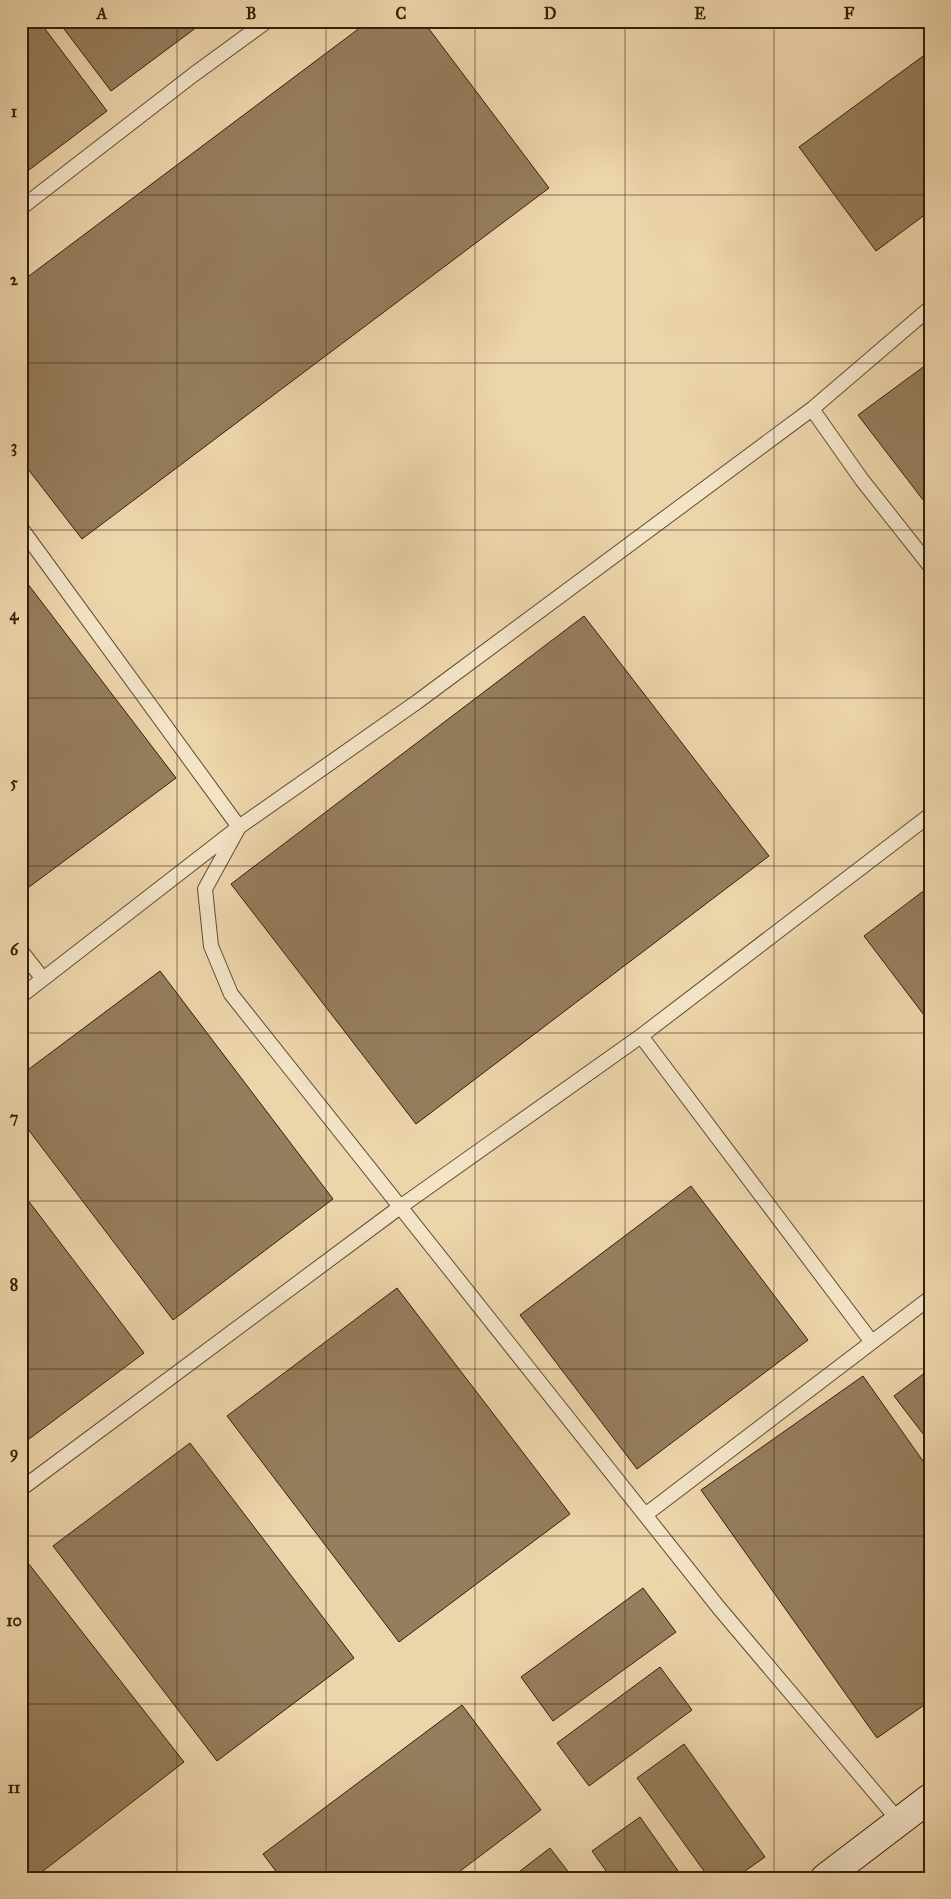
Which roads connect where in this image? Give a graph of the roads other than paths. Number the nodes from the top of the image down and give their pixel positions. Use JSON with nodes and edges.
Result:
{"nodes":[{"id":1,"x":267,"y":21,"type":"edge"},
{"id":2,"x":21,"y":208,"type":"edge"},
{"id":3,"x":930,"y":308,"type":"edge"},
{"id":4,"x":812,"y":409,"type":"junction"},
{"id":5,"x":21,"y":528,"type":"edge"},
{"id":6,"x":930,"y":566,"type":"edge"},
{"id":7,"x":930,"y":815,"type":"edge"},
{"id":8,"x":239,"y":827,"type":"junction"},
{"id":9,"x":21,"y":951,"type":"edge"},
{"id":10,"x":43,"y":979,"type":"junction"},
{"id":11,"x":21,"y":996,"type":"edge"},
{"id":12,"x":641,"y":1036,"type":"junction"},
{"id":13,"x":400,"y":1207,"type":"junction"},
{"id":14,"x":930,"y":1298,"type":"edge"},
{"id":15,"x":871,"y":1342,"type":"junction"},
{"id":16,"x":21,"y":1489,"type":"edge"},
{"id":17,"x":645,"y":1515,"type":"junction"},
{"id":18,"x":930,"y":1798,"type":"edge"},
{"id":19,"x":899,"y":1821,"type":"junction"},
{"id":20,"x":825,"y":1878,"type":"edge"}],
"edges":[{"from":1,"to":2,"type":"lane"},
{"from":3,"to":4,"type":"lane"},
{"from":4,"to":6,"type":"lane"},
{"from":4,"to":8,"type":"lane"},
{"from":5,"to":8,"type":"lane"},
{"from":7,"to":12,"type":"lane"},
{"from":8,"to":10,"type":"lane"},
{"from":8,"to":13,"type":"lane"},
{"from":9,"to":10,"type":"lane"},
{"from":10,"to":11,"type":"lane"},
{"from":12,"to":13,"type":"lane"},
{"from":12,"to":15,"type":"lane"},
{"from":13,"to":16,"type":"lane"},
{"from":13,"to":17,"type":"lane"},
{"from":14,"to":15,"type":"lane"},
{"from":15,"to":17,"type":"lane"},
{"from":17,"to":19,"type":"lane"},
{"from":18,"to":19,"type":"main road"},
{"from":19,"to":20,"type":"main road"}]}
